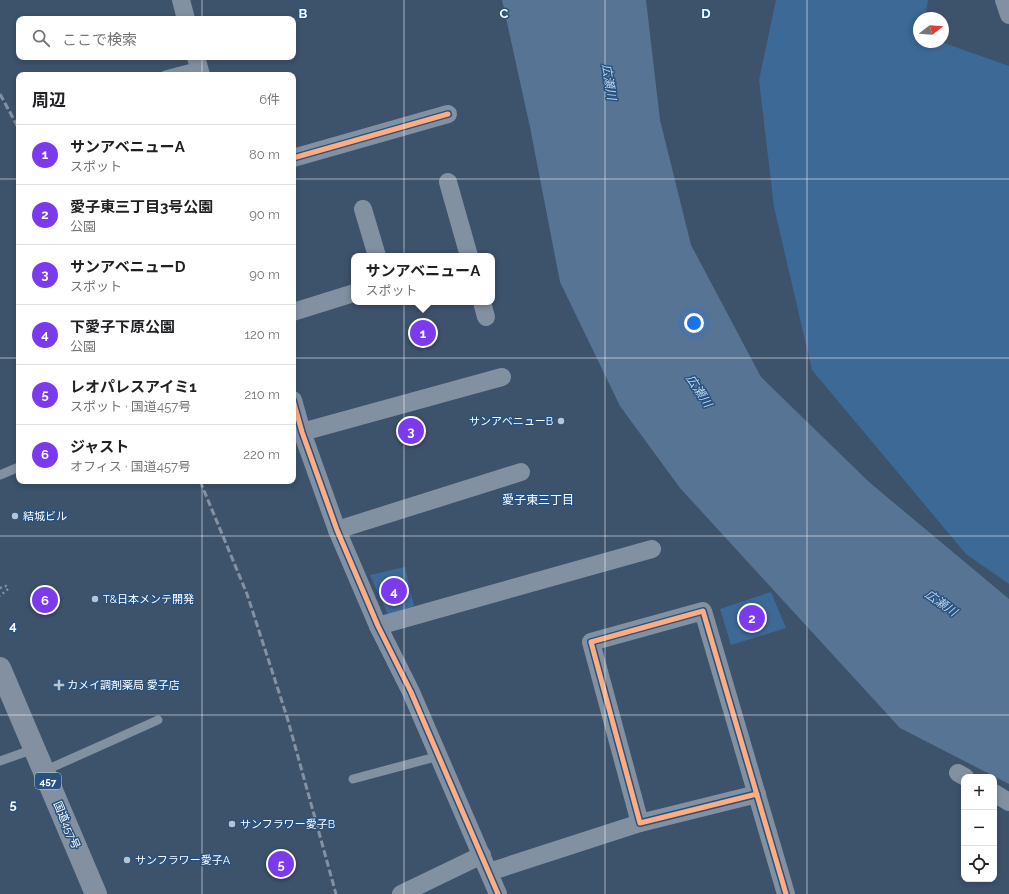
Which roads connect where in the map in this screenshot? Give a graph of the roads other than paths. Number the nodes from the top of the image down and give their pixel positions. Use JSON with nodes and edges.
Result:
{"nodes":[{"id":1,"x":181,"y":0,"type":"edge"},
{"id":2,"x":1004,"y":0,"type":"edge"},
{"id":3,"x":1009,"y":15,"type":"edge"},
{"id":4,"x":185,"y":16,"type":"edge"},
{"id":5,"x":199,"y":66,"type":"edge"},
{"id":6,"x":176,"y":72,"type":"edge"},
{"id":7,"x":448,"y":114,"type":"dead end"},
{"id":8,"x":296,"y":157,"type":"edge"},
{"id":9,"x":448,"y":182,"type":"dead end"},
{"id":10,"x":363,"y":210,"type":"dead end"},
{"id":11,"x":376,"y":253,"type":"edge"},
{"id":12,"x":468,"y":253,"type":"edge"},
{"id":13,"x":351,"y":294,"type":"edge"},
{"id":14,"x":296,"y":311,"type":"edge"},
{"id":15,"x":502,"y":377,"type":"dead end"},
{"id":16,"x":296,"y":411,"type":"edge"},
{"id":17,"x":302,"y":432,"type":"junction"},
{"id":18,"x":16,"y":468,"type":"edge"},
{"id":19,"x":520,"y":472,"type":"dead end"},
{"id":20,"x":0,"y":475,"type":"edge"},
{"id":21,"x":337,"y":530,"type":"junction"},
{"id":22,"x":652,"y":549,"type":"dead end"},
{"id":23,"x":378,"y":626,"type":"junction"},
{"id":24,"x":0,"y":668,"type":"edge"},
{"id":25,"x":158,"y":720,"type":"dead end"},
{"id":26,"x":34,"y":750,"type":"junction"},
{"id":27,"x":439,"y":756,"type":"junction"},
{"id":28,"x":0,"y":761,"type":"edge"},
{"id":29,"x":44,"y":771,"type":"junction"},
{"id":30,"x":353,"y":779,"type":"dead end"},
{"id":31,"x":757,"y":794,"type":"junction"},
{"id":32,"x":997,"y":795,"type":"edge"},
{"id":33,"x":1009,"y":802,"type":"edge"},
{"id":34,"x":640,"y":823,"type":"junction"},
{"id":35,"x":482,"y":855,"type":"junction"},
{"id":36,"x":489,"y":872,"type":"junction"},
{"id":37,"x":96,"y":894,"type":"edge"},
{"id":38,"x":401,"y":894,"type":"edge"},
{"id":39,"x":498,"y":894,"type":"edge"},
{"id":40,"x":786,"y":894,"type":"edge"}],
"edges":[{"from":1,"to":4,"type":"street"},
{"from":2,"to":3,"type":"street"},
{"from":5,"to":6,"type":"lane"},
{"from":7,"to":8,"type":"street"},
{"from":9,"to":12,"type":"street"},
{"from":10,"to":11,"type":"street"},
{"from":13,"to":14,"type":"street"},
{"from":15,"to":17,"type":"street"},
{"from":16,"to":17,"type":"street"},
{"from":17,"to":21,"type":"street"},
{"from":18,"to":20,"type":"lane"},
{"from":19,"to":21,"type":"street"},
{"from":21,"to":23,"type":"street"},
{"from":22,"to":23,"type":"street"},
{"from":23,"to":27,"type":"street"},
{"from":24,"to":26,"type":"highway","name":"国道457号","number":"457"},
{"from":25,"to":29,"type":"lane"},
{"from":26,"to":28,"type":"lane"},
{"from":26,"to":29,"type":"highway","name":"国道457号","number":"457"},
{"from":27,"to":30,"type":"lane"},
{"from":27,"to":35,"type":"street"},
{"from":29,"to":37,"type":"highway","name":"国道457号","number":"457"},
{"from":31,"to":34,"type":"street"},
{"from":31,"to":34,"type":"street"},
{"from":31,"to":40,"type":"street"},
{"from":32,"to":33,"type":"street"},
{"from":34,"to":36,"type":"street"},
{"from":35,"to":36,"type":"street"},
{"from":35,"to":38,"type":"street"},
{"from":36,"to":39,"type":"street"}]}
